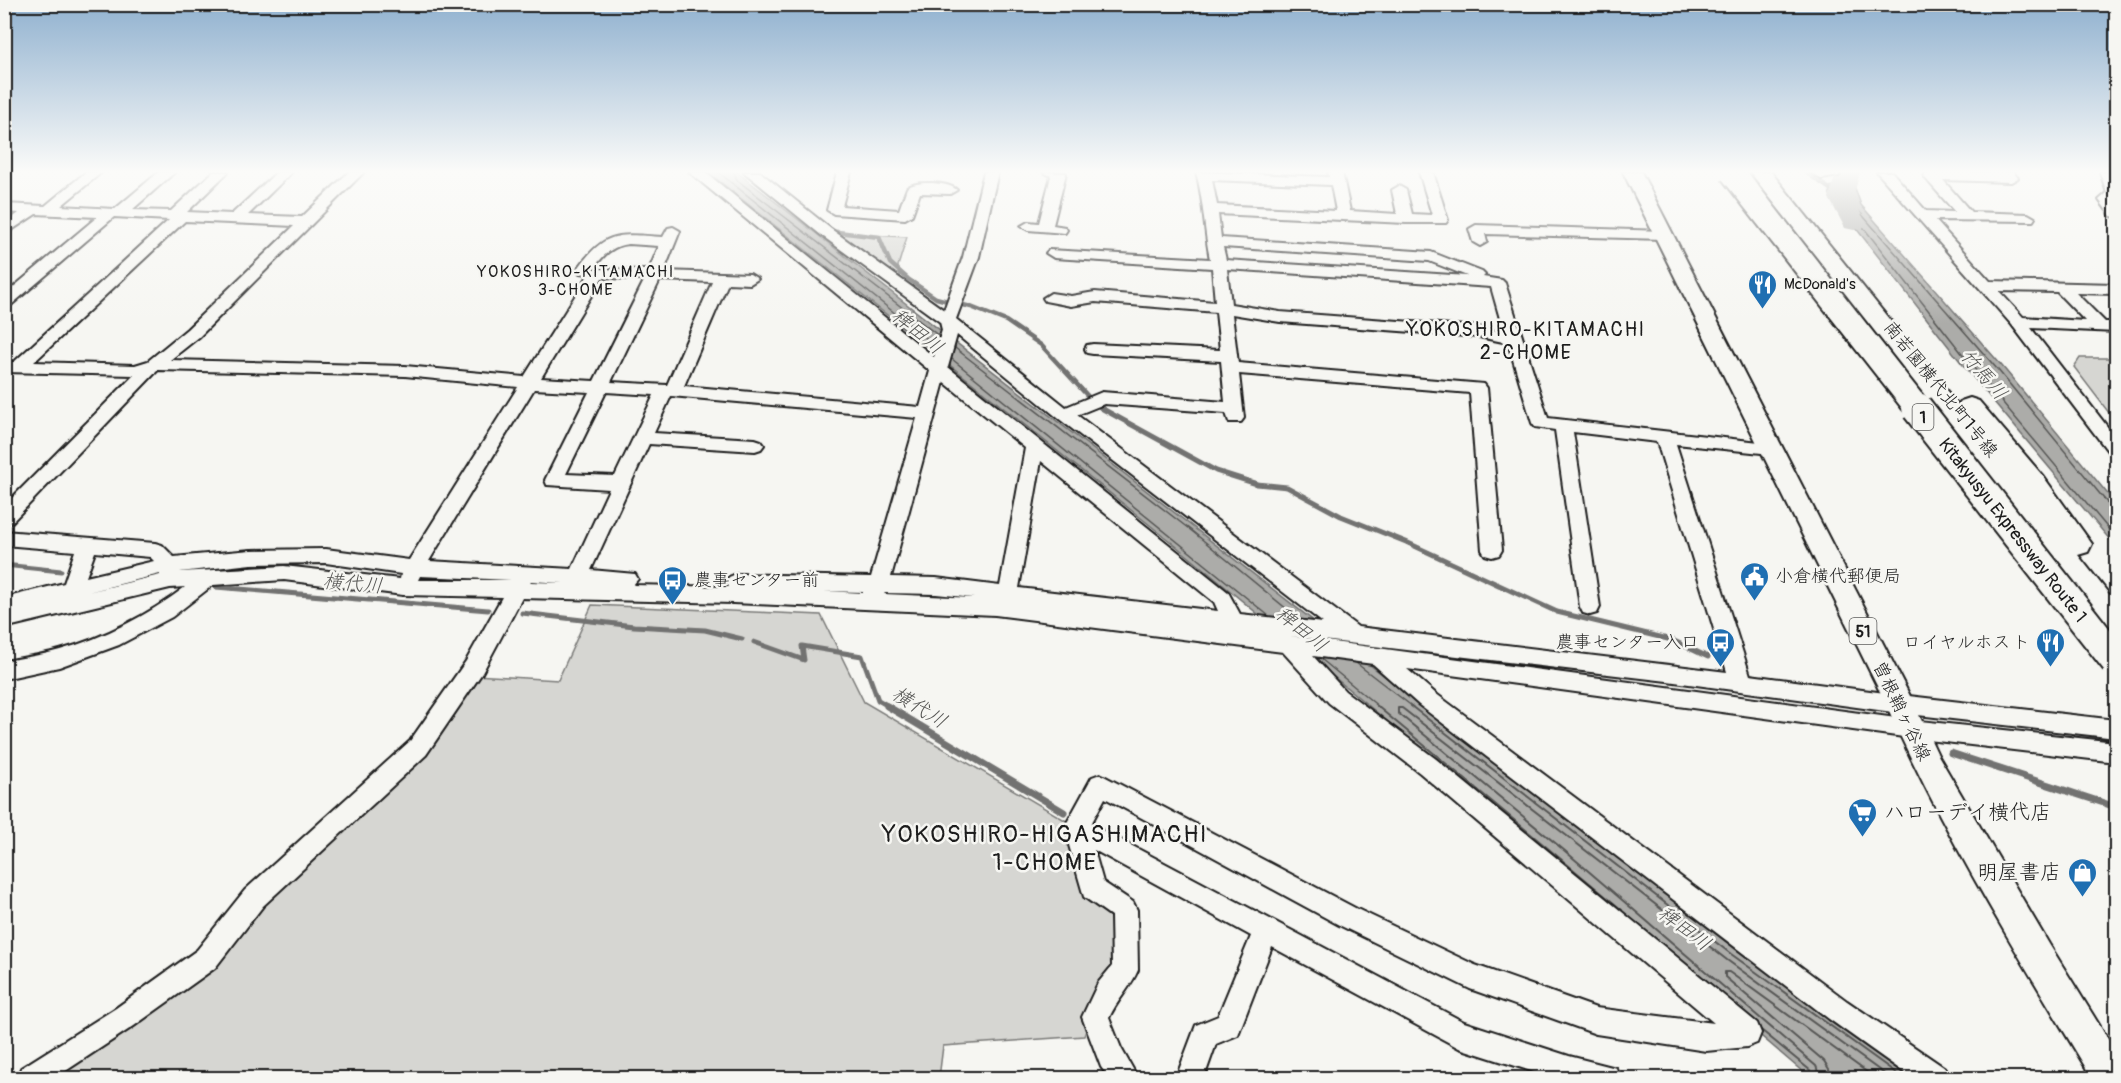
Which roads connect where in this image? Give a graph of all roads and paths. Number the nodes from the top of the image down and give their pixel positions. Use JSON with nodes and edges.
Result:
{"nodes":[{"id":1,"x":308,"y":222,"type":"edge"},
{"id":2,"x":103,"y":223,"type":"edge"},
{"id":3,"x":171,"y":223,"type":"edge"},
{"id":4,"x":759,"y":223,"type":"edge"},
{"id":5,"x":814,"y":223,"type":"edge"},
{"id":6,"x":979,"y":223,"type":"edge"},
{"id":7,"x":1046,"y":223,"type":"edge"},
{"id":8,"x":1211,"y":223,"type":"edge"},
{"id":9,"x":1473,"y":223,"type":"edge"},
{"id":10,"x":1658,"y":223,"type":"edge"},
{"id":11,"x":1763,"y":223,"type":"edge"},
{"id":12,"x":1772,"y":223,"type":"edge"},
{"id":13,"x":1786,"y":223,"type":"edge"},
{"id":14,"x":1800,"y":223,"type":"edge"},
{"id":15,"x":1806,"y":223,"type":"edge"},
{"id":16,"x":1816,"y":223,"type":"edge"},
{"id":17,"x":1930,"y":223,"type":"edge"},
{"id":18,"x":1028,"y":226,"type":"dead end"},
{"id":19,"x":1045,"y":227,"type":"junction"},
{"id":20,"x":1060,"y":230,"type":"dead end"},
{"id":21,"x":1664,"y":235,"type":"junction"},
{"id":22,"x":1213,"y":242,"type":"junction"},
{"id":23,"x":1054,"y":253,"type":"dead end"},
{"id":24,"x":1219,"y":263,"type":"junction"},
{"id":25,"x":585,"y":270,"type":"dead end"},
{"id":26,"x":654,"y":276,"type":"junction"},
{"id":27,"x":722,"y":278,"type":"junction"},
{"id":28,"x":750,"y":279,"type":"dead end"},
{"id":29,"x":1497,"y":283,"type":"junction"},
{"id":30,"x":1987,"y":286,"type":"junction"},
{"id":31,"x":2062,"y":288,"type":"junction"},
{"id":32,"x":2116,"y":289,"type":"edge"},
{"id":33,"x":1051,"y":298,"type":"dead end"},
{"id":34,"x":4,"y":303,"type":"edge"},
{"id":35,"x":1224,"y":308,"type":"junction"},
{"id":36,"x":2018,"y":322,"type":"junction"},
{"id":37,"x":949,"y":325,"type":"junction"},
{"id":38,"x":2108,"y":326,"type":"edge"},
{"id":39,"x":1515,"y":340,"type":"junction"},
{"id":40,"x":1093,"y":349,"type":"dead end"},
{"id":41,"x":1229,"y":362,"type":"junction"},
{"id":42,"x":154,"y":365,"type":"junction"},
{"id":43,"x":12,"y":367,"type":"edge"},
{"id":44,"x":940,"y":368,"type":"junction"},
{"id":45,"x":528,"y":383,"type":"junction"},
{"id":46,"x":600,"y":387,"type":"junction"},
{"id":47,"x":669,"y":391,"type":"junction"},
{"id":48,"x":926,"y":413,"type":"junction"},
{"id":49,"x":1064,"y":414,"type":"junction"},
{"id":50,"x":1563,"y":426,"type":"junction"},
{"id":51,"x":1665,"y":437,"type":"junction"},
{"id":52,"x":642,"y":438,"type":"junction"},
{"id":53,"x":755,"y":445,"type":"dead end"},
{"id":54,"x":1034,"y":446,"type":"junction"},
{"id":55,"x":1771,"y":448,"type":"junction"},
{"id":56,"x":2116,"y":450,"type":"edge"},
{"id":57,"x":621,"y":483,"type":"junction"},
{"id":58,"x":4,"y":518,"type":"edge"},
{"id":59,"x":4,"y":538,"type":"edge"},
{"id":60,"x":87,"y":546,"type":"junction"},
{"id":61,"x":1492,"y":550,"type":"dead end"},
{"id":62,"x":416,"y":568,"type":"junction"},
{"id":63,"x":170,"y":573,"type":"junction"},
{"id":64,"x":578,"y":576,"type":"junction"},
{"id":65,"x":209,"y":577,"type":"junction"},
{"id":66,"x":521,"y":582,"type":"junction"},
{"id":67,"x":879,"y":585,"type":"junction"},
{"id":68,"x":403,"y":587,"type":"junction"},
{"id":69,"x":72,"y":588,"type":"junction"},
{"id":70,"x":1008,"y":595,"type":"junction"},
{"id":71,"x":2055,"y":600,"type":"junction"},
{"id":72,"x":2116,"y":601,"type":"edge"},
{"id":73,"x":867,"y":602,"type":"junction"},
{"id":74,"x":4,"y":606,"type":"edge"},
{"id":75,"x":1590,"y":607,"type":"dead end"},
{"id":76,"x":2116,"y":607,"type":"edge"},
{"id":77,"x":4,"y":620,"type":"edge"},
{"id":78,"x":1234,"y":621,"type":"junction"},
{"id":79,"x":2116,"y":625,"type":"edge"},
{"id":80,"x":1282,"y":643,"type":"junction"},
{"id":81,"x":1373,"y":649,"type":"junction"},
{"id":82,"x":2116,"y":661,"type":"edge"},
{"id":83,"x":4,"y":670,"type":"edge"},
{"id":84,"x":2116,"y":679,"type":"edge"},
{"id":85,"x":1741,"y":681,"type":"junction"},
{"id":86,"x":1900,"y":705,"type":"junction"},
{"id":87,"x":1911,"y":729,"type":"junction"},
{"id":88,"x":2116,"y":729,"type":"edge"},
{"id":89,"x":2116,"y":752,"type":"edge"},
{"id":90,"x":1076,"y":828,"type":"junction"},
{"id":91,"x":1266,"y":930,"type":"junction"},
{"id":92,"x":31,"y":1078,"type":"edge"},
{"id":93,"x":1124,"y":1078,"type":"edge"},
{"id":94,"x":1190,"y":1078,"type":"edge"},
{"id":95,"x":1606,"y":1078,"type":"edge"},
{"id":96,"x":1935,"y":1078,"type":"edge"},
{"id":97,"x":2112,"y":1078,"type":"edge"}],
"edges":[{"from":1,"to":42,"type":"street"},
{"from":2,"to":34,"type":"street"},
{"from":3,"to":43,"type":"street"},
{"from":4,"to":44,"type":"street"},
{"from":5,"to":37,"type":"street"},
{"from":6,"to":37,"type":"street"},
{"from":7,"to":19,"type":"street"},
{"from":8,"to":22,"type":"street"},
{"from":9,"to":21,"type":"street"},
{"from":10,"to":21,"type":"main road","name":"曽根鞘ヶ谷線","number":"51"},
{"from":11,"to":71,"type":"street"},
{"from":12,"to":82,"type":"highway","name":"Kitakyusyu Expressway Route 1","number":"1","bridge":true},
{"from":13,"to":71,"type":"highway"},
{"from":14,"to":79,"type":"highway","name":"Kitakyusyu Expressway Route 1","number":"1"},
{"from":15,"to":76,"type":"street","name":"南若園横代北町1号線"},
{"from":16,"to":72,"type":"highway"},
{"from":17,"to":30,"type":"street"},
{"from":18,"to":19,"type":"street"},
{"from":19,"to":20,"type":"street"},
{"from":21,"to":55,"type":"main road","name":"曽根鞘ヶ谷線","number":"51"},
{"from":22,"to":24,"type":"street"},
{"from":22,"to":29,"type":"street"},
{"from":23,"to":24,"type":"street"},
{"from":24,"to":29,"type":"street"},
{"from":24,"to":35,"type":"street"},
{"from":25,"to":26,"type":"street"},
{"from":26,"to":27,"type":"street"},
{"from":26,"to":45,"type":"street"},
{"from":26,"to":46,"type":"street"},
{"from":27,"to":28,"type":"street"},
{"from":27,"to":47,"type":"street"},
{"from":29,"to":39,"type":"street"},
{"from":30,"to":31,"type":"street"},
{"from":30,"to":36,"type":"street"},
{"from":31,"to":32,"type":"street"},
{"from":31,"to":38,"type":"street"},
{"from":33,"to":35,"type":"street"},
{"from":35,"to":39,"type":"street"},
{"from":35,"to":41,"type":"street"},
{"from":36,"to":38,"type":"street"},
{"from":36,"to":56,"type":"street"},
{"from":37,"to":44,"type":"street"},
{"from":37,"to":49,"type":"street"},
{"from":39,"to":50,"type":"street"},
{"from":40,"to":41,"type":"street"},
{"from":41,"to":49,"type":"street"},
{"from":41,"to":61,"type":"street"},
{"from":42,"to":43,"type":"street"},
{"from":42,"to":45,"type":"street"},
{"from":42,"to":58,"type":"street"},
{"from":44,"to":48,"type":"street"},
{"from":44,"to":54,"type":"street"},
{"from":45,"to":46,"type":"street"},
{"from":45,"to":62,"type":"street"},
{"from":46,"to":47,"type":"street"},
{"from":46,"to":57,"type":"street"},
{"from":47,"to":48,"type":"street"},
{"from":47,"to":52,"type":"street"},
{"from":48,"to":67,"type":"street"},
{"from":49,"to":81,"type":"street"},
{"from":50,"to":51,"type":"street"},
{"from":50,"to":75,"type":"street"},
{"from":51,"to":55,"type":"street"},
{"from":51,"to":85,"type":"street"},
{"from":52,"to":53,"type":"street"},
{"from":52,"to":57,"type":"street"},
{"from":54,"to":70,"type":"street"},
{"from":54,"to":78,"type":"street"},
{"from":55,"to":86,"type":"main road","name":"曽根鞘ヶ谷線","number":"51"},
{"from":57,"to":64,"type":"street"},
{"from":59,"to":60,"type":"street"},
{"from":60,"to":63,"type":"street"},
{"from":60,"to":69,"type":"street"},
{"from":62,"to":63,"type":"street"},
{"from":62,"to":66,"type":"street"},
{"from":62,"to":68,"type":"street"},
{"from":63,"to":65,"type":"street"},
{"from":63,"to":69,"type":"street"},
{"from":63,"to":77,"type":"street"},
{"from":64,"to":66,"type":"street"},
{"from":64,"to":67,"type":"street"},
{"from":65,"to":68,"type":"street"},
{"from":65,"to":83,"type":"street"},
{"from":66,"to":68,"type":"street"},
{"from":66,"to":73,"type":"street"},
{"from":66,"to":92,"type":"street"},
{"from":67,"to":70,"type":"street"},
{"from":67,"to":73,"type":"street"},
{"from":69,"to":74,"type":"street"},
{"from":70,"to":78,"type":"street"},
{"from":71,"to":84,"type":"street"},
{"from":73,"to":80,"type":"street"},
{"from":78,"to":81,"type":"street"},
{"from":80,"to":81,"type":"street"},
{"from":80,"to":90,"type":"street"},
{"from":81,"to":85,"type":"street"},
{"from":81,"to":87,"type":"street"},
{"from":81,"to":96,"type":"street"},
{"from":85,"to":86,"type":"street"},
{"from":86,"to":87,"type":"main road","name":"曽根鞘ヶ谷線","number":"51"},
{"from":86,"to":88,"type":"street"},
{"from":87,"to":89,"type":"street"},
{"from":87,"to":97,"type":"main road","name":"曽根鞘ヶ谷線","number":"51"},
{"from":90,"to":91,"type":"street"},
{"from":90,"to":93,"type":"street"},
{"from":91,"to":94,"type":"street"},
{"from":91,"to":95,"type":"street"}]}
